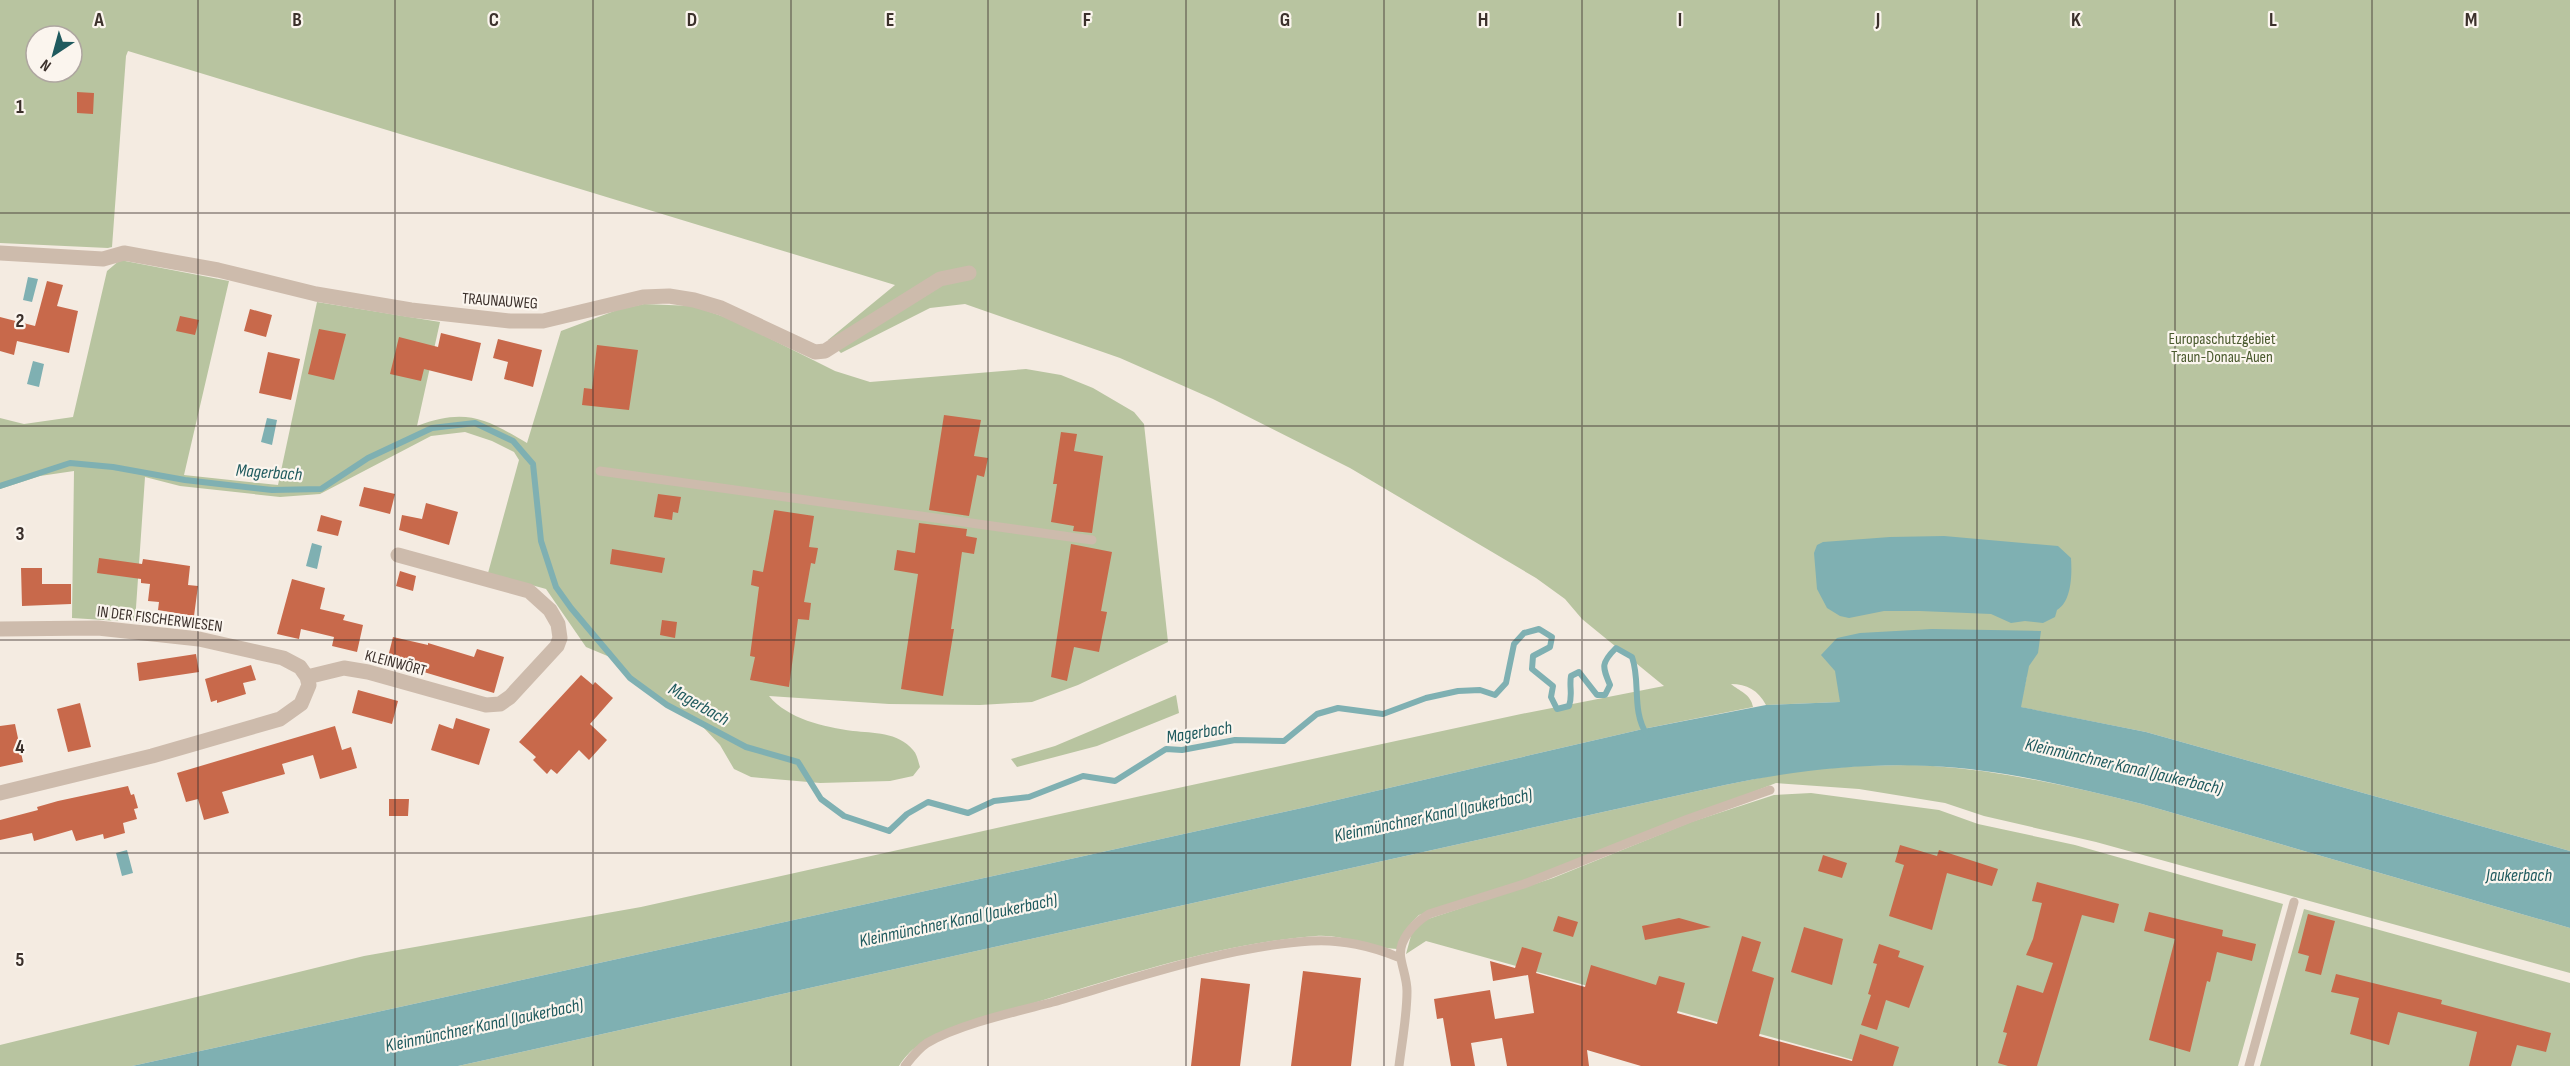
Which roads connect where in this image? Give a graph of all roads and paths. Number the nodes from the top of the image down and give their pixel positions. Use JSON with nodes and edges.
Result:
{"nodes":[{"id":1,"x":0,"y":253,"type":"edge"},
{"id":2,"x":969,"y":273,"type":"dead end"},
{"id":3,"x":600,"y":471,"type":"dead end"},
{"id":4,"x":1092,"y":540,"type":"dead end"},
{"id":5,"x":398,"y":555,"type":"dead end"},
{"id":6,"x":0,"y":629,"type":"edge"},
{"id":7,"x":307,"y":676,"type":"junction"},
{"id":8,"x":1770,"y":790,"type":"dead end"},
{"id":9,"x":0,"y":793,"type":"edge"},
{"id":10,"x":2295,"y":902,"type":"dead end"},
{"id":11,"x":1400,"y":958,"type":"junction"},
{"id":12,"x":905,"y":1066,"type":"edge"},
{"id":13,"x":1399,"y":1066,"type":"edge"},
{"id":14,"x":2249,"y":1066,"type":"edge"}],
"edges":[{"from":1,"to":2,"type":"street","name":"TRAUNAUWEG"},
{"from":3,"to":4,"type":"lane"},
{"from":5,"to":7,"type":"street","name":"KLEINWÖRT"},
{"from":6,"to":7,"type":"street","name":"IN DER FISCHERWIESEN"},
{"from":7,"to":9,"type":"street"},
{"from":8,"to":11,"type":"lane"},
{"from":10,"to":14,"type":"lane"},
{"from":11,"to":12,"type":"lane"},
{"from":11,"to":13,"type":"lane"}]}
